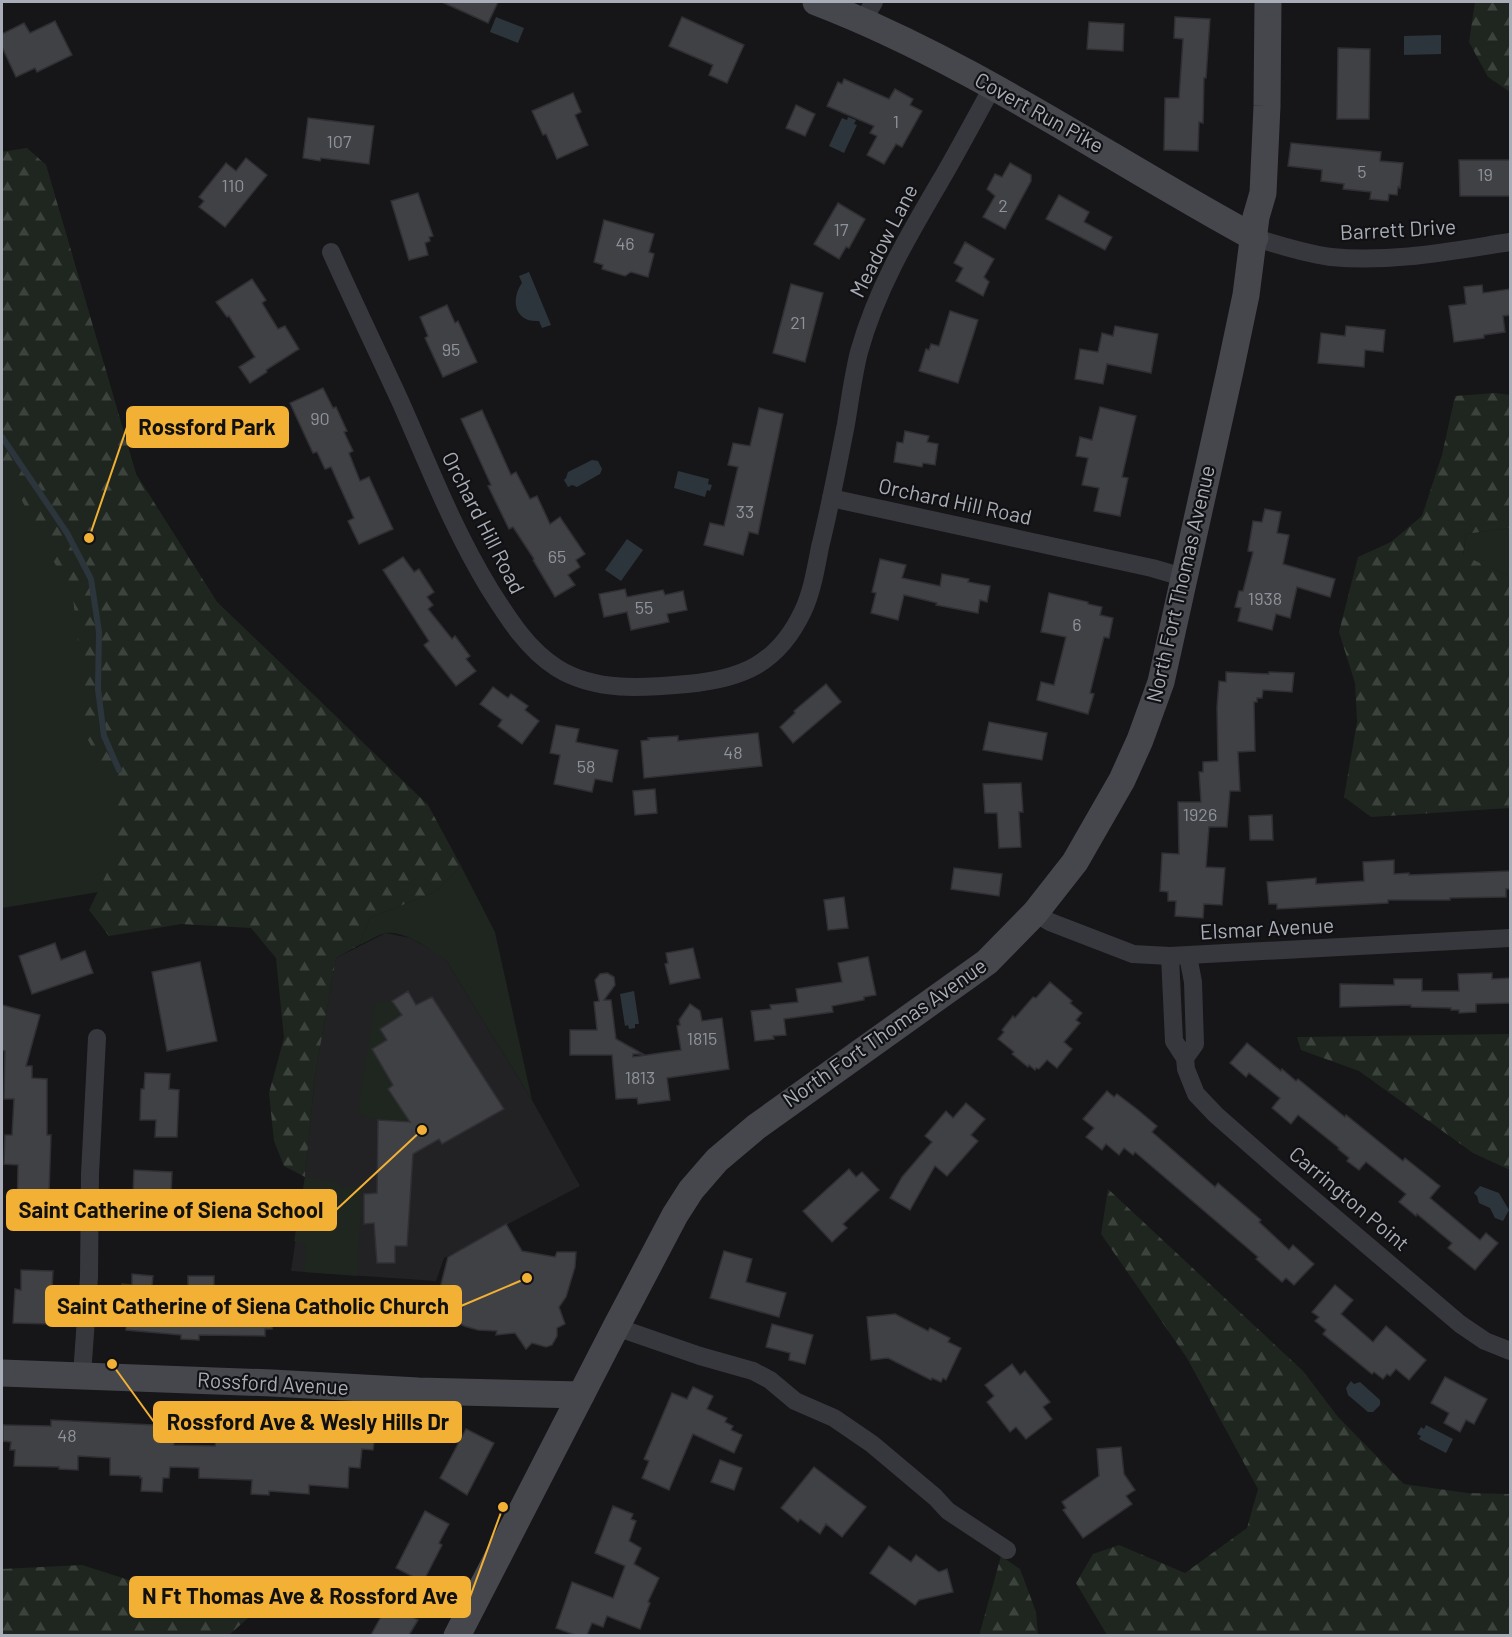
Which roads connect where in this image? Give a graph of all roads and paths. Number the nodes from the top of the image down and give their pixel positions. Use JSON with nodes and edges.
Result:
{"nodes":[{"id":1,"x":816,"y":2,"type":"edge"},
{"id":2,"x":1268,"y":2,"type":"edge"},
{"id":3,"x":869,"y":11,"type":"edge"},
{"id":4,"x":993,"y":86,"type":"junction"},
{"id":5,"x":1255,"y":238,"type":"junction"},
{"id":6,"x":1510,"y":242,"type":"edge"},
{"id":7,"x":332,"y":252,"type":"dead end"},
{"id":8,"x":831,"y":498,"type":"junction"},
{"id":9,"x":1183,"y":577,"type":"junction"},
{"id":10,"x":1035,"y":913,"type":"junction"},
{"id":11,"x":1510,"y":938,"type":"edge"},
{"id":12,"x":1179,"y":956,"type":"junction"},
{"id":13,"x":97,"y":1038,"type":"dead end"},
{"id":14,"x":616,"y":1327,"type":"junction"},
{"id":15,"x":1510,"y":1352,"type":"edge"},
{"id":16,"x":2,"y":1373,"type":"edge"},
{"id":17,"x":82,"y":1376,"type":"junction"},
{"id":18,"x":581,"y":1395,"type":"junction"},
{"id":19,"x":1007,"y":1550,"type":"dead end"},
{"id":20,"x":457,"y":1635,"type":"edge"}],
"edges":[{"from":1,"to":3,"type":"street","name":"Covert Run Pike"},
{"from":2,"to":5,"type":"street","name":"North Fort Thomas Avenue"},
{"from":3,"to":4,"type":"street","name":"Covert Run Pike"},
{"from":4,"to":5,"type":"street","name":"Covert Run Pike"},
{"from":4,"to":8,"type":"street","name":"Meadow Lane"},
{"from":5,"to":6,"type":"street","name":"Barrett Drive"},
{"from":5,"to":9,"type":"street","name":"North Fort Thomas Avenue"},
{"from":7,"to":8,"type":"street","name":"Orchard Hill Road"},
{"from":8,"to":9,"type":"street","name":"Orchard Hill Road"},
{"from":9,"to":10,"type":"street","name":"North Fort Thomas Avenue"},
{"from":10,"to":12,"type":"street","name":"Elsmar Avenue"},
{"from":10,"to":14,"type":"street","name":"North Fort Thomas Avenue"},
{"from":11,"to":12,"type":"street","name":"Elsmar Avenue"},
{"from":12,"to":15,"type":"street","name":"Carrington Point"},
{"from":13,"to":17,"type":"street"},
{"from":14,"to":18,"type":"street","name":"North Fort Thomas Avenue"},
{"from":14,"to":19,"type":"street"},
{"from":16,"to":17,"type":"street","name":"Rossford Avenue"},
{"from":17,"to":18,"type":"street","name":"Rossford Avenue"},
{"from":18,"to":20,"type":"street","name":"North Fort Thomas Avenue"}]}
